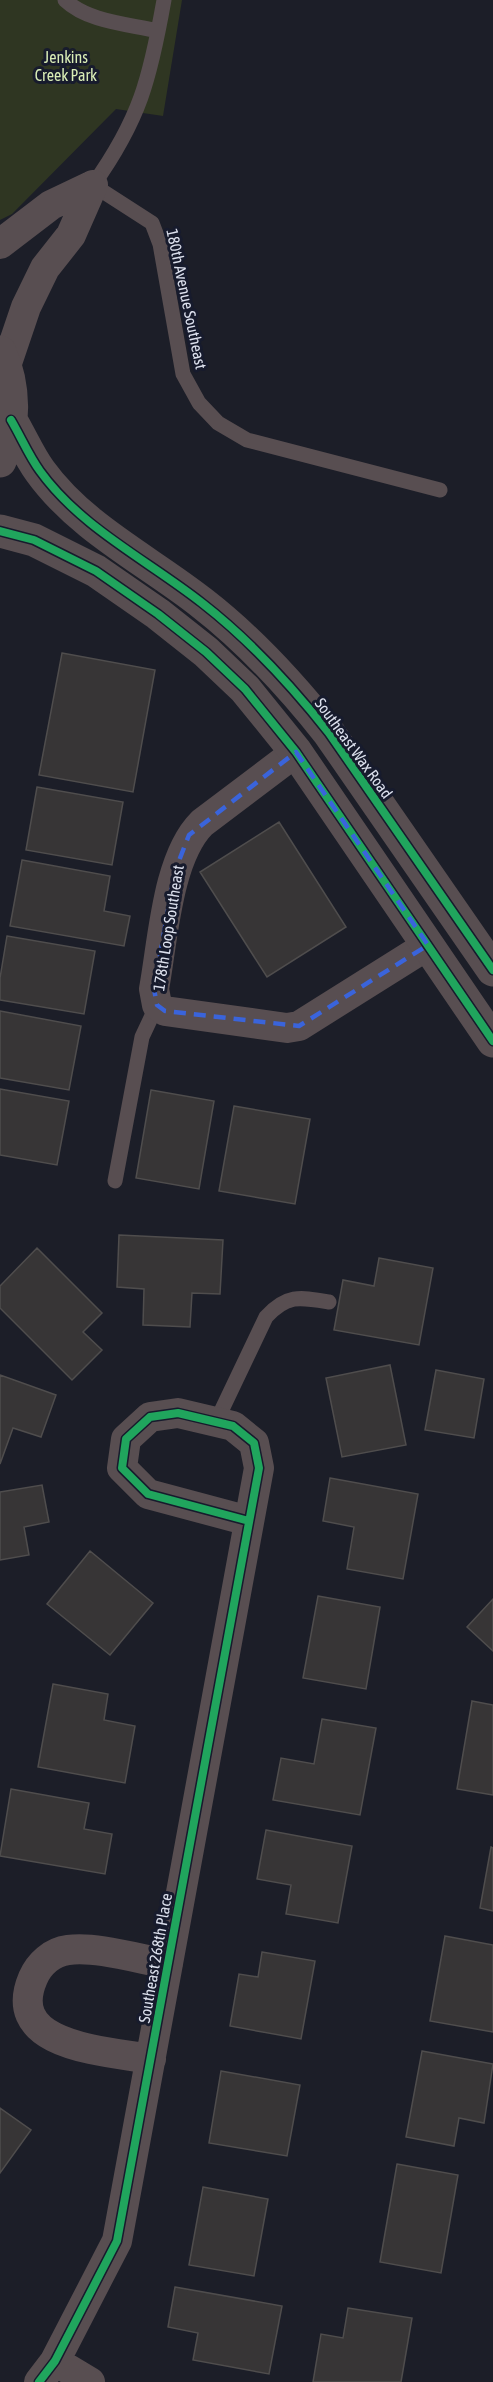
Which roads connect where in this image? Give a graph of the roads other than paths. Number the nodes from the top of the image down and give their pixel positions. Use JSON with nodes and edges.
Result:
{"nodes":[{"id":1,"x":65,"y":0,"type":"edge"},
{"id":2,"x":164,"y":0,"type":"edge"},
{"id":3,"x":158,"y":31,"type":"junction"},
{"id":4,"x":93,"y":185,"type":"junction"},
{"id":5,"x":0,"y":244,"type":"edge"},
{"id":6,"x":3,"y":359,"type":"edge"},
{"id":7,"x":11,"y":420,"type":"junction"},
{"id":8,"x":0,"y":461,"type":"edge"},
{"id":9,"x":440,"y":490,"type":"dead end"},
{"id":10,"x":0,"y":531,"type":"edge"},
{"id":11,"x":296,"y":752,"type":"junction"},
{"id":12,"x":428,"y":945,"type":"junction"},
{"id":13,"x":493,"y":970,"type":"edge"},
{"id":14,"x":157,"y":1005,"type":"junction"},
{"id":15,"x":493,"y":1041,"type":"edge"},
{"id":16,"x":116,"y":1180,"type":"dead end"},
{"id":17,"x":329,"y":1302,"type":"dead end"},
{"id":18,"x":216,"y":1422,"type":"junction"},
{"id":19,"x":249,"y":1521,"type":"junction"},
{"id":20,"x":168,"y":1964,"type":"junction"},
{"id":21,"x":151,"y":2059,"type":"junction"},
{"id":22,"x":47,"y":2371,"type":"edge"},
{"id":23,"x":90,"y":2382,"type":"edge"}],
"edges":[{"from":1,"to":3,"type":"lane"},
{"from":2,"to":3,"type":"lane"},
{"from":3,"to":4,"type":"lane"},
{"from":4,"to":5,"type":"street"},
{"from":4,"to":6,"type":"street"},
{"from":4,"to":9,"type":"lane","name":"180th Avenue Southeast"},
{"from":6,"to":7,"type":"street"},
{"from":7,"to":8,"type":"street"},
{"from":7,"to":13,"type":"street","name":"Southeast Wax Road"},
{"from":10,"to":11,"type":"street"},
{"from":11,"to":12,"type":"street"},
{"from":11,"to":14,"type":"street","name":"178th Loop Southeast"},
{"from":12,"to":14,"type":"street","name":"178th Loop Southeast"},
{"from":12,"to":15,"type":"street"},
{"from":14,"to":16,"type":"lane"},
{"from":17,"to":18,"type":"lane"},
{"from":18,"to":19,"type":"street","name":"Southeast 268th Place"},
{"from":18,"to":19,"type":"street","name":"Southeast 268th Place"},
{"from":19,"to":20,"type":"street","name":"Southeast 268th Place"},
{"from":20,"to":21,"type":"street","name":"Southeast 268th Place"},
{"from":20,"to":21,"type":"street","name":"Southeast 268th Place"},
{"from":21,"to":22,"type":"street","name":"Southeast 268th Place"},
{"from":22,"to":23,"type":"street"}]}
